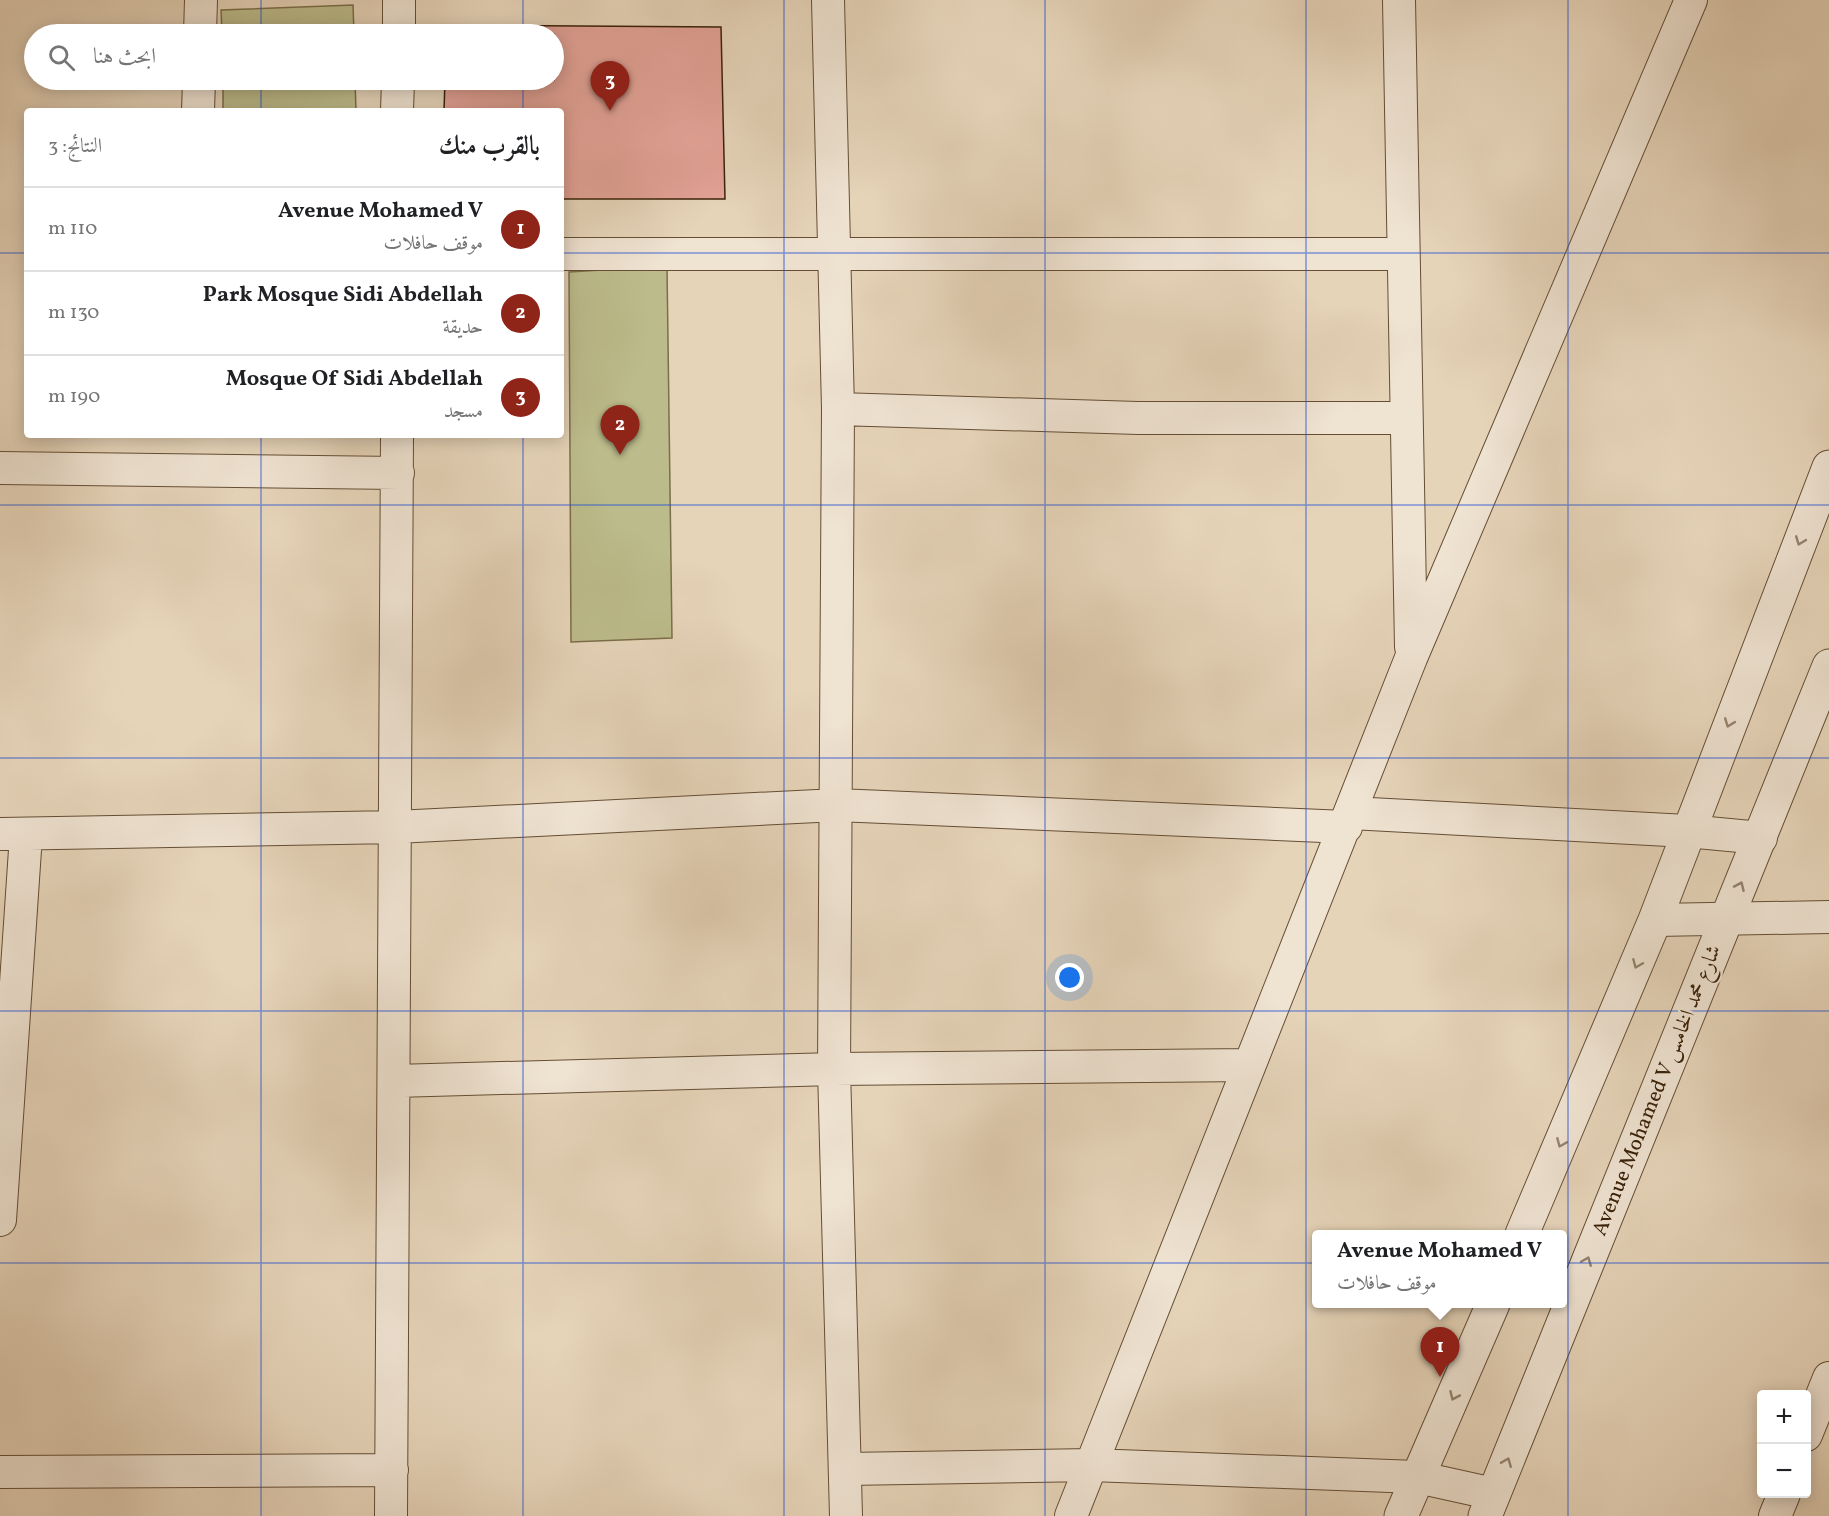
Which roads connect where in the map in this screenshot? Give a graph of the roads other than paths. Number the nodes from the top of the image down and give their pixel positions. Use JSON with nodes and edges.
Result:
{"nodes":[{"id":1,"x":201,"y":0,"type":"edge"},
{"id":2,"x":399,"y":0,"type":"edge"},
{"id":3,"x":828,"y":0,"type":"edge"},
{"id":4,"x":1399,"y":0,"type":"edge"},
{"id":5,"x":1691,"y":0,"type":"edge"},
{"id":6,"x":200,"y":24,"type":"edge"},
{"id":7,"x":399,"y":24,"type":"edge"},
{"id":8,"x":199,"y":90,"type":"edge"},
{"id":9,"x":398,"y":90,"type":"edge"},
{"id":10,"x":198,"y":108,"type":"edge"},
{"id":11,"x":397,"y":108,"type":"edge"},
{"id":12,"x":564,"y":254,"type":"edge"},
{"id":13,"x":1402,"y":254,"type":"junction"},
{"id":14,"x":835,"y":255,"type":"junction"},
{"id":15,"x":838,"y":409,"type":"junction"},
{"id":16,"x":1405,"y":418,"type":"junction"},
{"id":17,"x":397,"y":438,"type":"edge"},
{"id":18,"x":1829,"y":467,"type":"edge"},
{"id":19,"x":0,"y":468,"type":"edge"},
{"id":20,"x":398,"y":474,"type":"junction"},
{"id":21,"x":1411,"y":658,"type":"junction"},
{"id":22,"x":1829,"y":666,"type":"edge"},
{"id":23,"x":837,"y":805,"type":"junction"},
{"id":24,"x":1349,"y":820,"type":"junction"},
{"id":25,"x":396,"y":827,"type":"junction"},
{"id":26,"x":1687,"y":831,"type":"junction"},
{"id":27,"x":13,"y":835,"type":"edge"},
{"id":28,"x":1761,"y":838,"type":"junction"},
{"id":29,"x":1725,"y":917,"type":"junction"},
{"id":30,"x":1829,"y":917,"type":"edge"},
{"id":31,"x":1655,"y":920,"type":"junction"},
{"id":32,"x":1248,"y":1065,"type":"junction"},
{"id":33,"x":834,"y":1069,"type":"junction"},
{"id":34,"x":394,"y":1081,"type":"junction"},
{"id":35,"x":0,"y":1220,"type":"edge"},
{"id":36,"x":1524,"y":1230,"type":"edge"},
{"id":37,"x":1491,"y":1308,"type":"edge"},
{"id":38,"x":1829,"y":1378,"type":"edge"},
{"id":39,"x":1811,"y":1423,"type":"edge"},
{"id":40,"x":1091,"y":1465,"type":"junction"},
{"id":41,"x":846,"y":1469,"type":"junction"},
{"id":42,"x":392,"y":1470,"type":"junction"},
{"id":43,"x":0,"y":1472,"type":"edge"},
{"id":44,"x":1417,"y":1477,"type":"junction"},
{"id":45,"x":1782,"y":1498,"type":"edge"},
{"id":46,"x":1490,"y":1505,"type":"edge"},
{"id":47,"x":391,"y":1516,"type":"edge"},
{"id":48,"x":846,"y":1516,"type":"edge"},
{"id":49,"x":1071,"y":1516,"type":"edge"},
{"id":50,"x":1401,"y":1516,"type":"edge"},
{"id":51,"x":1775,"y":1516,"type":"edge"}],
"edges":[{"from":1,"to":6,"type":"street"},
{"from":2,"to":7,"type":"street"},
{"from":3,"to":14,"type":"street"},
{"from":4,"to":13,"type":"street"},
{"from":5,"to":21,"type":"street"},
{"from":8,"to":10,"type":"street"},
{"from":9,"to":11,"type":"street"},
{"from":12,"to":14,"type":"street"},
{"from":13,"to":14,"type":"street"},
{"from":13,"to":16,"type":"street"},
{"from":14,"to":15,"type":"street"},
{"from":15,"to":16,"type":"street"},
{"from":15,"to":23,"type":"street"},
{"from":16,"to":21,"type":"street"},
{"from":17,"to":20,"type":"street"},
{"from":18,"to":26,"type":"street","one_way":true},
{"from":19,"to":20,"type":"street"},
{"from":20,"to":25,"type":"street"},
{"from":21,"to":24,"type":"street"},
{"from":22,"to":28,"type":"street","name":"Avenue Mohamed V شارع محمد الخامس"},
{"from":23,"to":24,"type":"street"},
{"from":23,"to":25,"type":"street"},
{"from":23,"to":33,"type":"street"},
{"from":24,"to":26,"type":"street"},
{"from":24,"to":32,"type":"street"},
{"from":25,"to":27,"type":"street"},
{"from":25,"to":34,"type":"street"},
{"from":26,"to":28,"type":"street"},
{"from":26,"to":31,"type":"street"},
{"from":27,"to":35,"type":"street"},
{"from":29,"to":28,"type":"street","name":"Avenue Mohamed V شارع محمد الخامس","one_way":true},
{"from":29,"to":30,"type":"street"},
{"from":29,"to":31,"type":"street"},
{"from":46,"to":29,"type":"street","name":"Avenue Mohamed V شارع محمد الخامس","one_way":true},
{"from":31,"to":36,"type":"street","one_way":true},
{"from":32,"to":33,"type":"street"},
{"from":32,"to":40,"type":"street"},
{"from":33,"to":34,"type":"street"},
{"from":33,"to":41,"type":"street"},
{"from":34,"to":42,"type":"street"},
{"from":37,"to":44,"type":"street","one_way":true},
{"from":38,"to":39,"type":"street"},
{"from":40,"to":41,"type":"street"},
{"from":40,"to":44,"type":"street"},
{"from":40,"to":49,"type":"street"},
{"from":41,"to":48,"type":"street"},
{"from":42,"to":43,"type":"street"},
{"from":42,"to":47,"type":"street"},
{"from":44,"to":46,"type":"street"},
{"from":44,"to":50,"type":"street"},
{"from":45,"to":51,"type":"street"}]}
